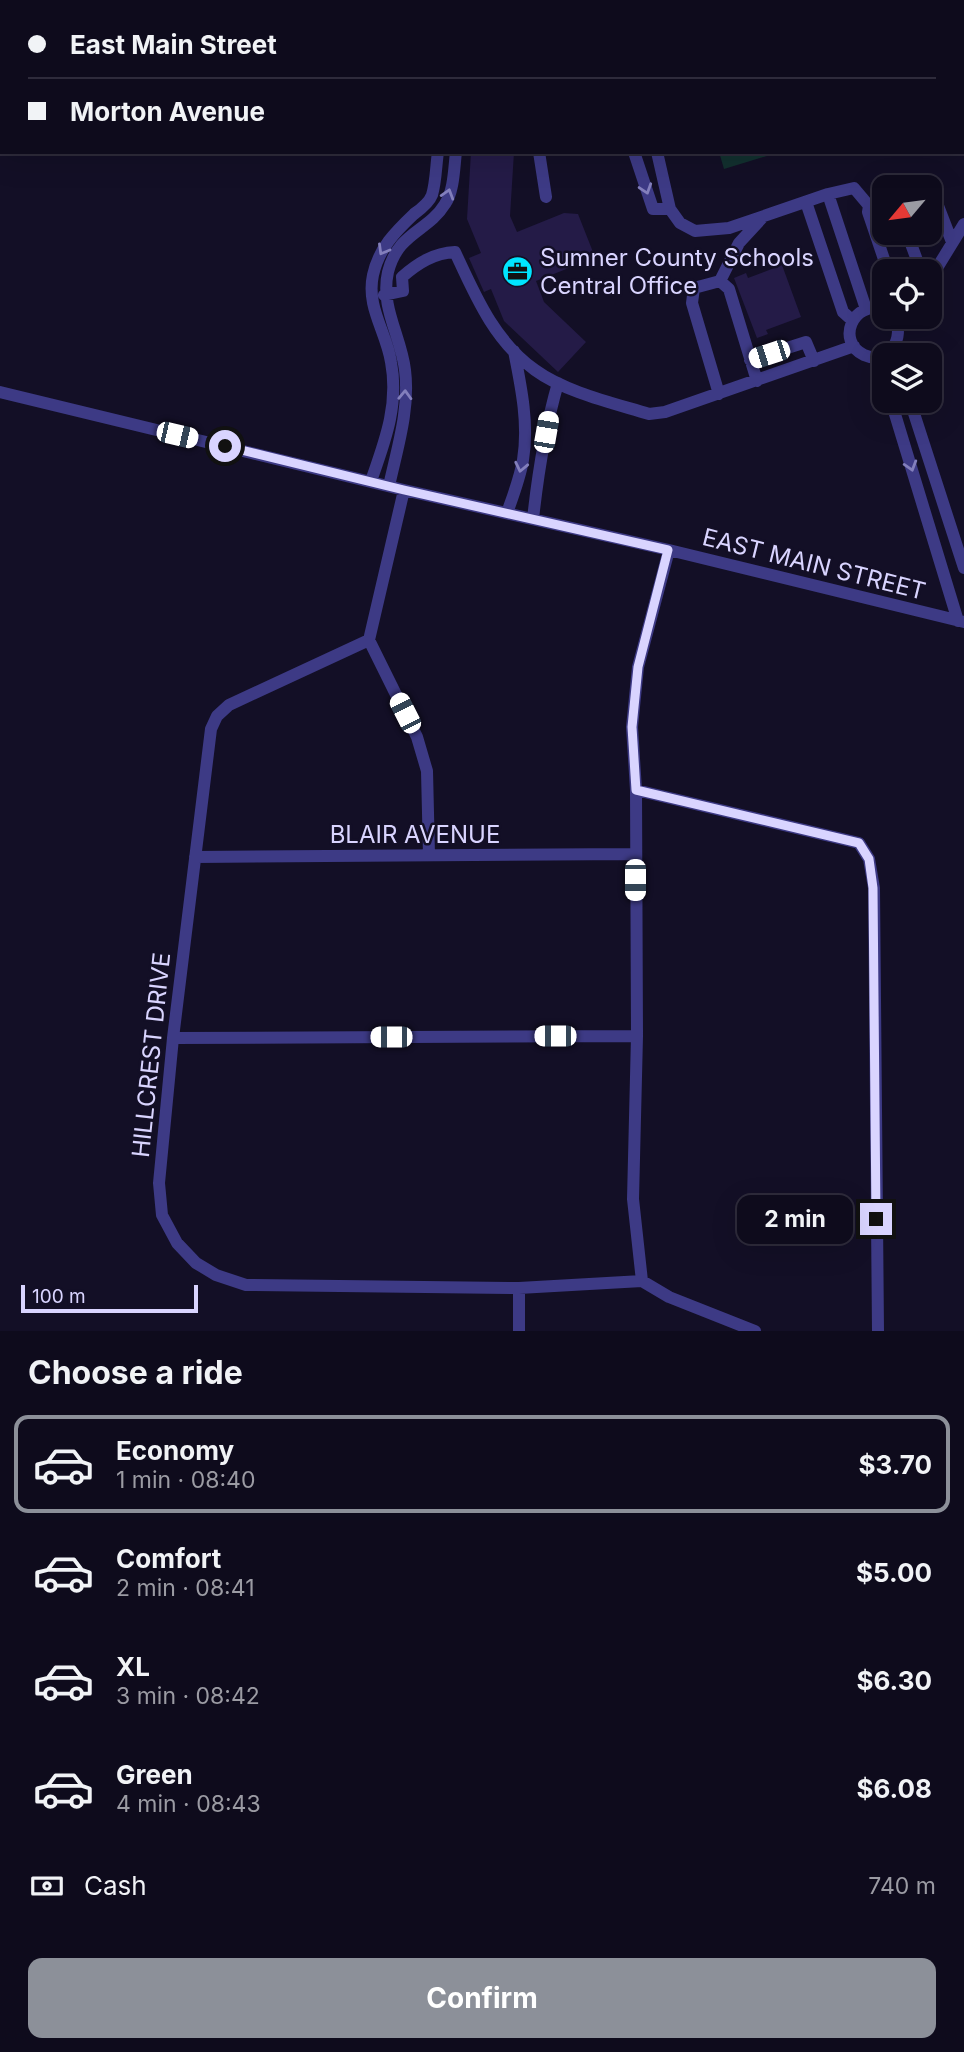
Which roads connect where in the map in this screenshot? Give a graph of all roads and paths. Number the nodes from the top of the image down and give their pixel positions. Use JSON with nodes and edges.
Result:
{"nodes":[{"id":1,"x":438,"y":154,"type":"edge"},
{"id":2,"x":456,"y":154,"type":"edge"},
{"id":3,"x":539,"y":154,"type":"edge"},
{"id":4,"x":635,"y":154,"type":"edge"},
{"id":5,"x":657,"y":154,"type":"edge"},
{"id":6,"x":828,"y":194,"type":"junction"},
{"id":7,"x":547,"y":197,"type":"dead end"},
{"id":8,"x":806,"y":202,"type":"junction"},
{"id":9,"x":869,"y":206,"type":"junction"},
{"id":10,"x":872,"y":208,"type":"edge"},
{"id":11,"x":670,"y":209,"type":"junction"},
{"id":12,"x":768,"y":214,"type":"junction"},
{"id":13,"x":942,"y":216,"type":"edge"},
{"id":14,"x":964,"y":224,"type":"edge"},
{"id":15,"x":952,"y":242,"type":"junction"},
{"id":16,"x":884,"y":259,"type":"edge"},
{"id":17,"x":942,"y":259,"type":"edge"},
{"id":18,"x":720,"y":281,"type":"junction"},
{"id":19,"x":384,"y":295,"type":"junction"},
{"id":20,"x":866,"y":309,"type":"junction"},
{"id":21,"x":872,"y":309,"type":"edge"},
{"id":22,"x":853,"y":321,"type":"junction"},
{"id":23,"x":854,"y":346,"type":"junction"},
{"id":24,"x":514,"y":351,"type":"junction"},
{"id":25,"x":872,"y":356,"type":"edge"},
{"id":26,"x":750,"y":360,"type":"junction"},
{"id":27,"x":814,"y":361,"type":"junction"},
{"id":28,"x":757,"y":381,"type":"junction"},
{"id":29,"x":558,"y":383,"type":"junction"},
{"id":30,"x":0,"y":392,"type":"edge"},
{"id":31,"x":719,"y":394,"type":"junction"},
{"id":32,"x":895,"y":413,"type":"edge"},
{"id":33,"x":914,"y":413,"type":"edge"},
{"id":34,"x":371,"y":481,"type":"junction"},
{"id":35,"x":389,"y":486,"type":"junction"},
{"id":36,"x":404,"y":490,"type":"junction"},
{"id":37,"x":507,"y":513,"type":"junction"},
{"id":38,"x":533,"y":519,"type":"junction"},
{"id":39,"x":668,"y":550,"type":"junction"},
{"id":40,"x":964,"y":568,"type":"edge"},
{"id":41,"x":961,"y":621,"type":"edge"},
{"id":42,"x":369,"y":640,"type":"junction"},
{"id":43,"x":636,"y":790,"type":"junction"},
{"id":44,"x":635,"y":854,"type":"junction"},
{"id":45,"x":429,"y":855,"type":"junction"},
{"id":46,"x":195,"y":857,"type":"junction"},
{"id":47,"x":637,"y":1035,"type":"junction"},
{"id":48,"x":173,"y":1038,"type":"junction"},
{"id":49,"x":642,"y":1281,"type":"junction"},
{"id":50,"x":519,"y":1288,"type":"junction"},
{"id":51,"x":519,"y":1331,"type":"edge"},
{"id":52,"x":755,"y":1331,"type":"edge"},
{"id":53,"x":878,"y":1331,"type":"edge"}],
"edges":[{"from":1,"to":34,"type":"street","one_way":true},
{"from":19,"to":2,"type":"street","one_way":true},
{"from":3,"to":7,"type":"street"},
{"from":4,"to":11,"type":"street","one_way":true},
{"from":5,"to":11,"type":"street"},
{"from":6,"to":8,"type":"street"},
{"from":6,"to":9,"type":"street"},
{"from":6,"to":20,"type":"street"},
{"from":8,"to":12,"type":"street"},
{"from":8,"to":22,"type":"street"},
{"from":9,"to":10,"type":"street"},
{"from":9,"to":16,"type":"street"},
{"from":11,"to":12,"type":"street"},
{"from":12,"to":18,"type":"street"},
{"from":13,"to":15,"type":"street"},
{"from":14,"to":15,"type":"street"},
{"from":15,"to":17,"type":"street"},
{"from":18,"to":26,"type":"street"},
{"from":18,"to":31,"type":"street"},
{"from":19,"to":24,"type":"street"},
{"from":35,"to":19,"type":"street","one_way":true},
{"from":20,"to":21,"type":"street"},
{"from":20,"to":22,"type":"street"},
{"from":22,"to":23,"type":"street"},
{"from":23,"to":25,"type":"street"},
{"from":23,"to":27,"type":"street"},
{"from":24,"to":29,"type":"street"},
{"from":24,"to":37,"type":"street","one_way":true},
{"from":26,"to":27,"type":"street"},
{"from":26,"to":28,"type":"street"},
{"from":27,"to":28,"type":"street"},
{"from":28,"to":31,"type":"street"},
{"from":29,"to":31,"type":"street"},
{"from":29,"to":38,"type":"street"},
{"from":30,"to":34,"type":"street","name":"EAST MAIN STREET"},
{"from":32,"to":41,"type":"street","one_way":true},
{"from":33,"to":40,"type":"street"},
{"from":34,"to":35,"type":"street","name":"EAST MAIN STREET"},
{"from":35,"to":36,"type":"street","name":"EAST MAIN STREET"},
{"from":36,"to":37,"type":"street","name":"EAST MAIN STREET"},
{"from":36,"to":42,"type":"street"},
{"from":37,"to":38,"type":"street","name":"EAST MAIN STREET"},
{"from":38,"to":39,"type":"street","name":"EAST MAIN STREET"},
{"from":39,"to":41,"type":"street","name":"EAST MAIN STREET"},
{"from":39,"to":43,"type":"street"},
{"from":42,"to":45,"type":"street"},
{"from":42,"to":46,"type":"street","name":"HILLCREST DRIVE"},
{"from":43,"to":44,"type":"street"},
{"from":43,"to":53,"type":"street"},
{"from":44,"to":45,"type":"street","name":"BLAIR AVENUE"},
{"from":44,"to":47,"type":"street"},
{"from":45,"to":46,"type":"street","name":"BLAIR AVENUE"},
{"from":46,"to":48,"type":"street","name":"HILLCREST DRIVE"},
{"from":47,"to":48,"type":"street"},
{"from":47,"to":49,"type":"street"},
{"from":48,"to":50,"type":"street","name":"HILLCREST DRIVE"},
{"from":49,"to":50,"type":"street","name":"HILLCREST DRIVE"},
{"from":49,"to":52,"type":"street"},
{"from":50,"to":51,"type":"street"}]}
